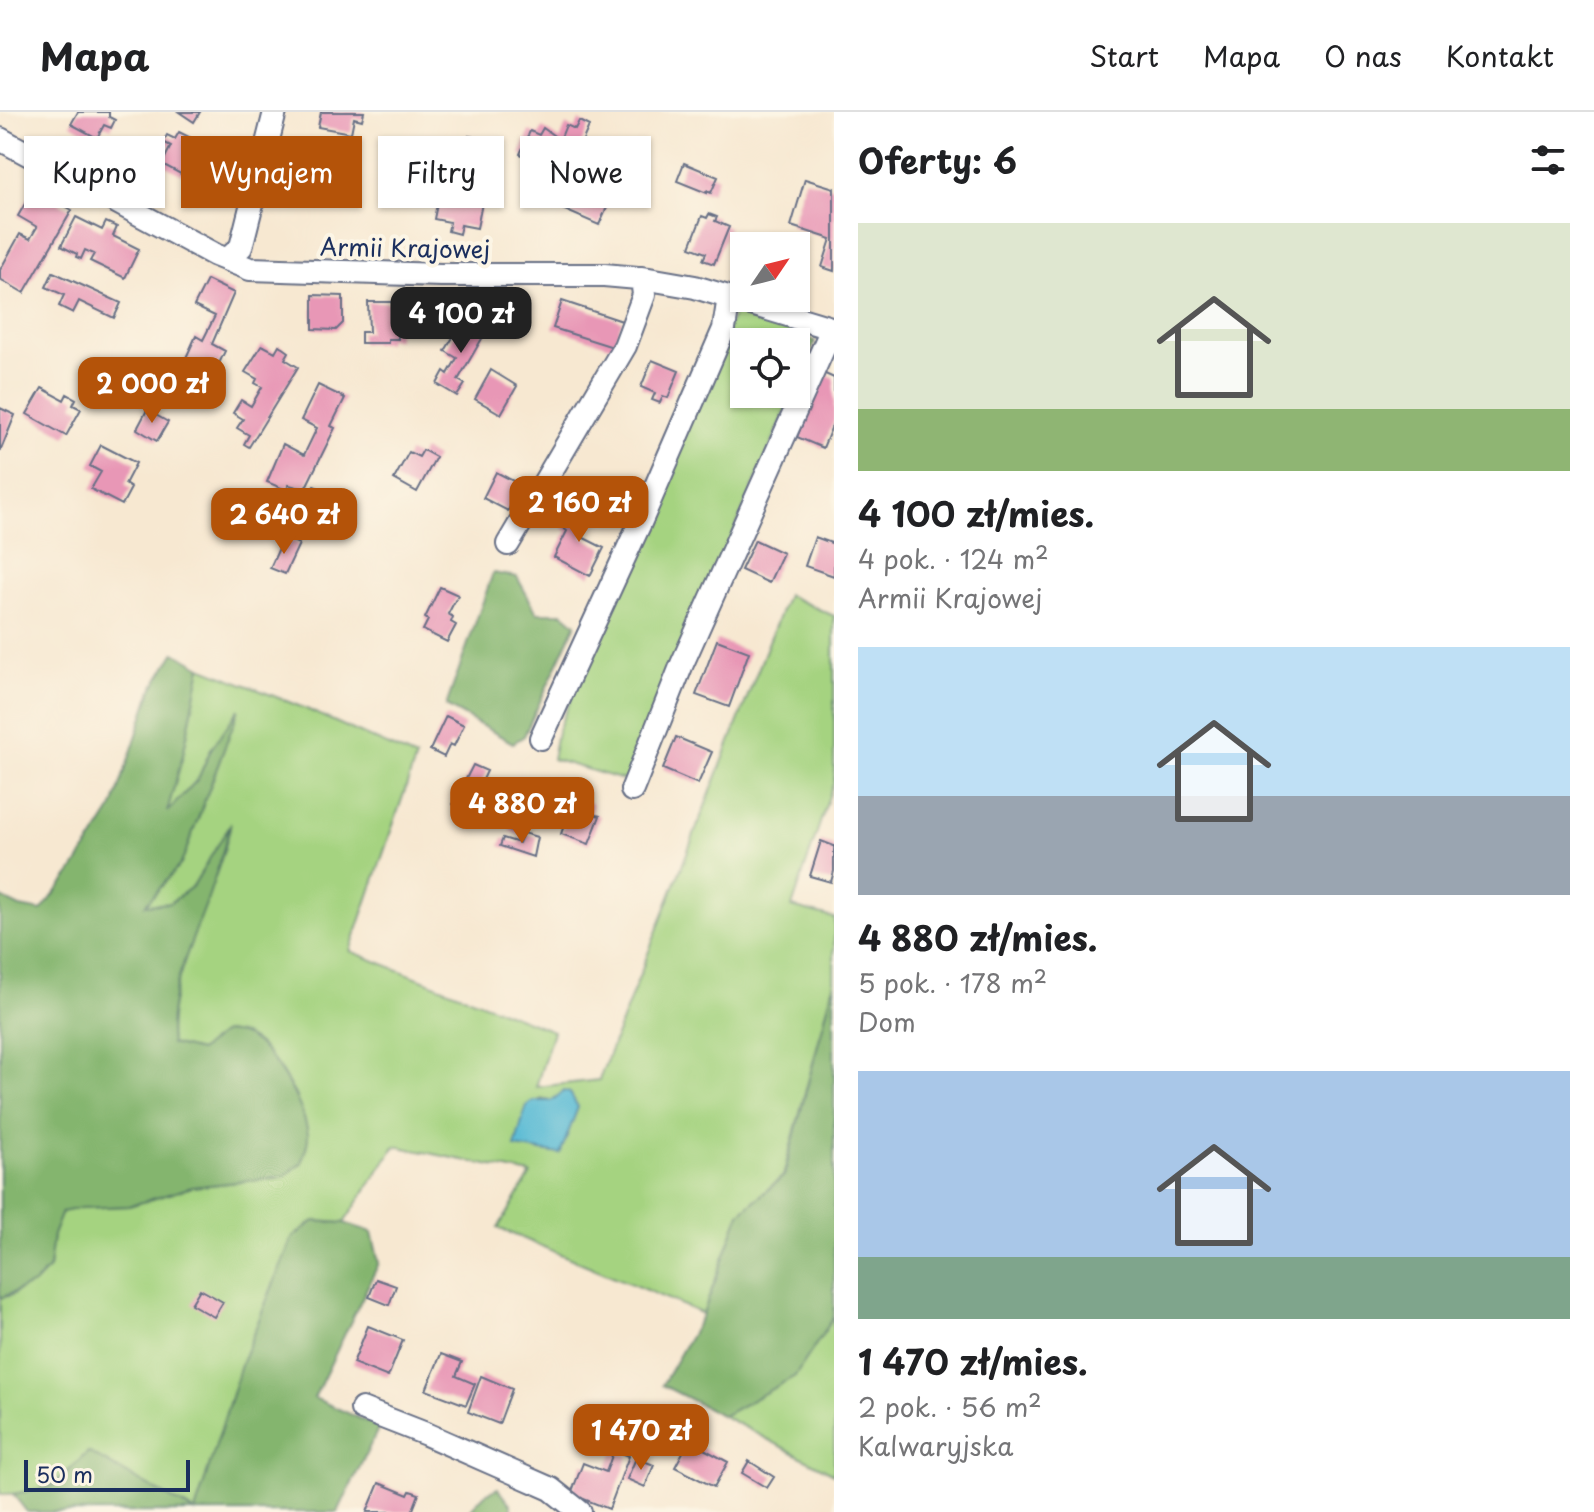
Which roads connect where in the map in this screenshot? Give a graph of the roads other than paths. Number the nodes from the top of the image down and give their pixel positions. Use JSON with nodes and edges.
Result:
{"nodes":[{"id":1,"x":275,"y":112,"type":"edge"},
{"id":2,"x":0,"y":139,"type":"edge"},
{"id":3,"x":227,"y":260,"type":"junction"},
{"id":4,"x":642,"y":278,"type":"junction"},
{"id":5,"x":729,"y":297,"type":"junction"},
{"id":6,"x":833,"y":329,"type":"edge"},
{"id":7,"x":508,"y":544,"type":"dead end"},
{"id":8,"x":541,"y":738,"type":"dead end"},
{"id":9,"x":632,"y":790,"type":"dead end"},
{"id":10,"x":362,"y":1409,"type":"dead end"},
{"id":11,"x":580,"y":1512,"type":"edge"}],
"edges":[{"from":1,"to":3,"type":"street"},
{"from":2,"to":3,"type":"street","name":"Armii Krajowej"},
{"from":3,"to":4,"type":"street","name":"Armii Krajowej"},
{"from":4,"to":5,"type":"street","name":"Armii Krajowej"},
{"from":4,"to":7,"type":"street"},
{"from":5,"to":6,"type":"street","name":"Armii Krajowej"},
{"from":5,"to":8,"type":"street"},
{"from":6,"to":9,"type":"street"},
{"from":10,"to":11,"type":"street"}]}
